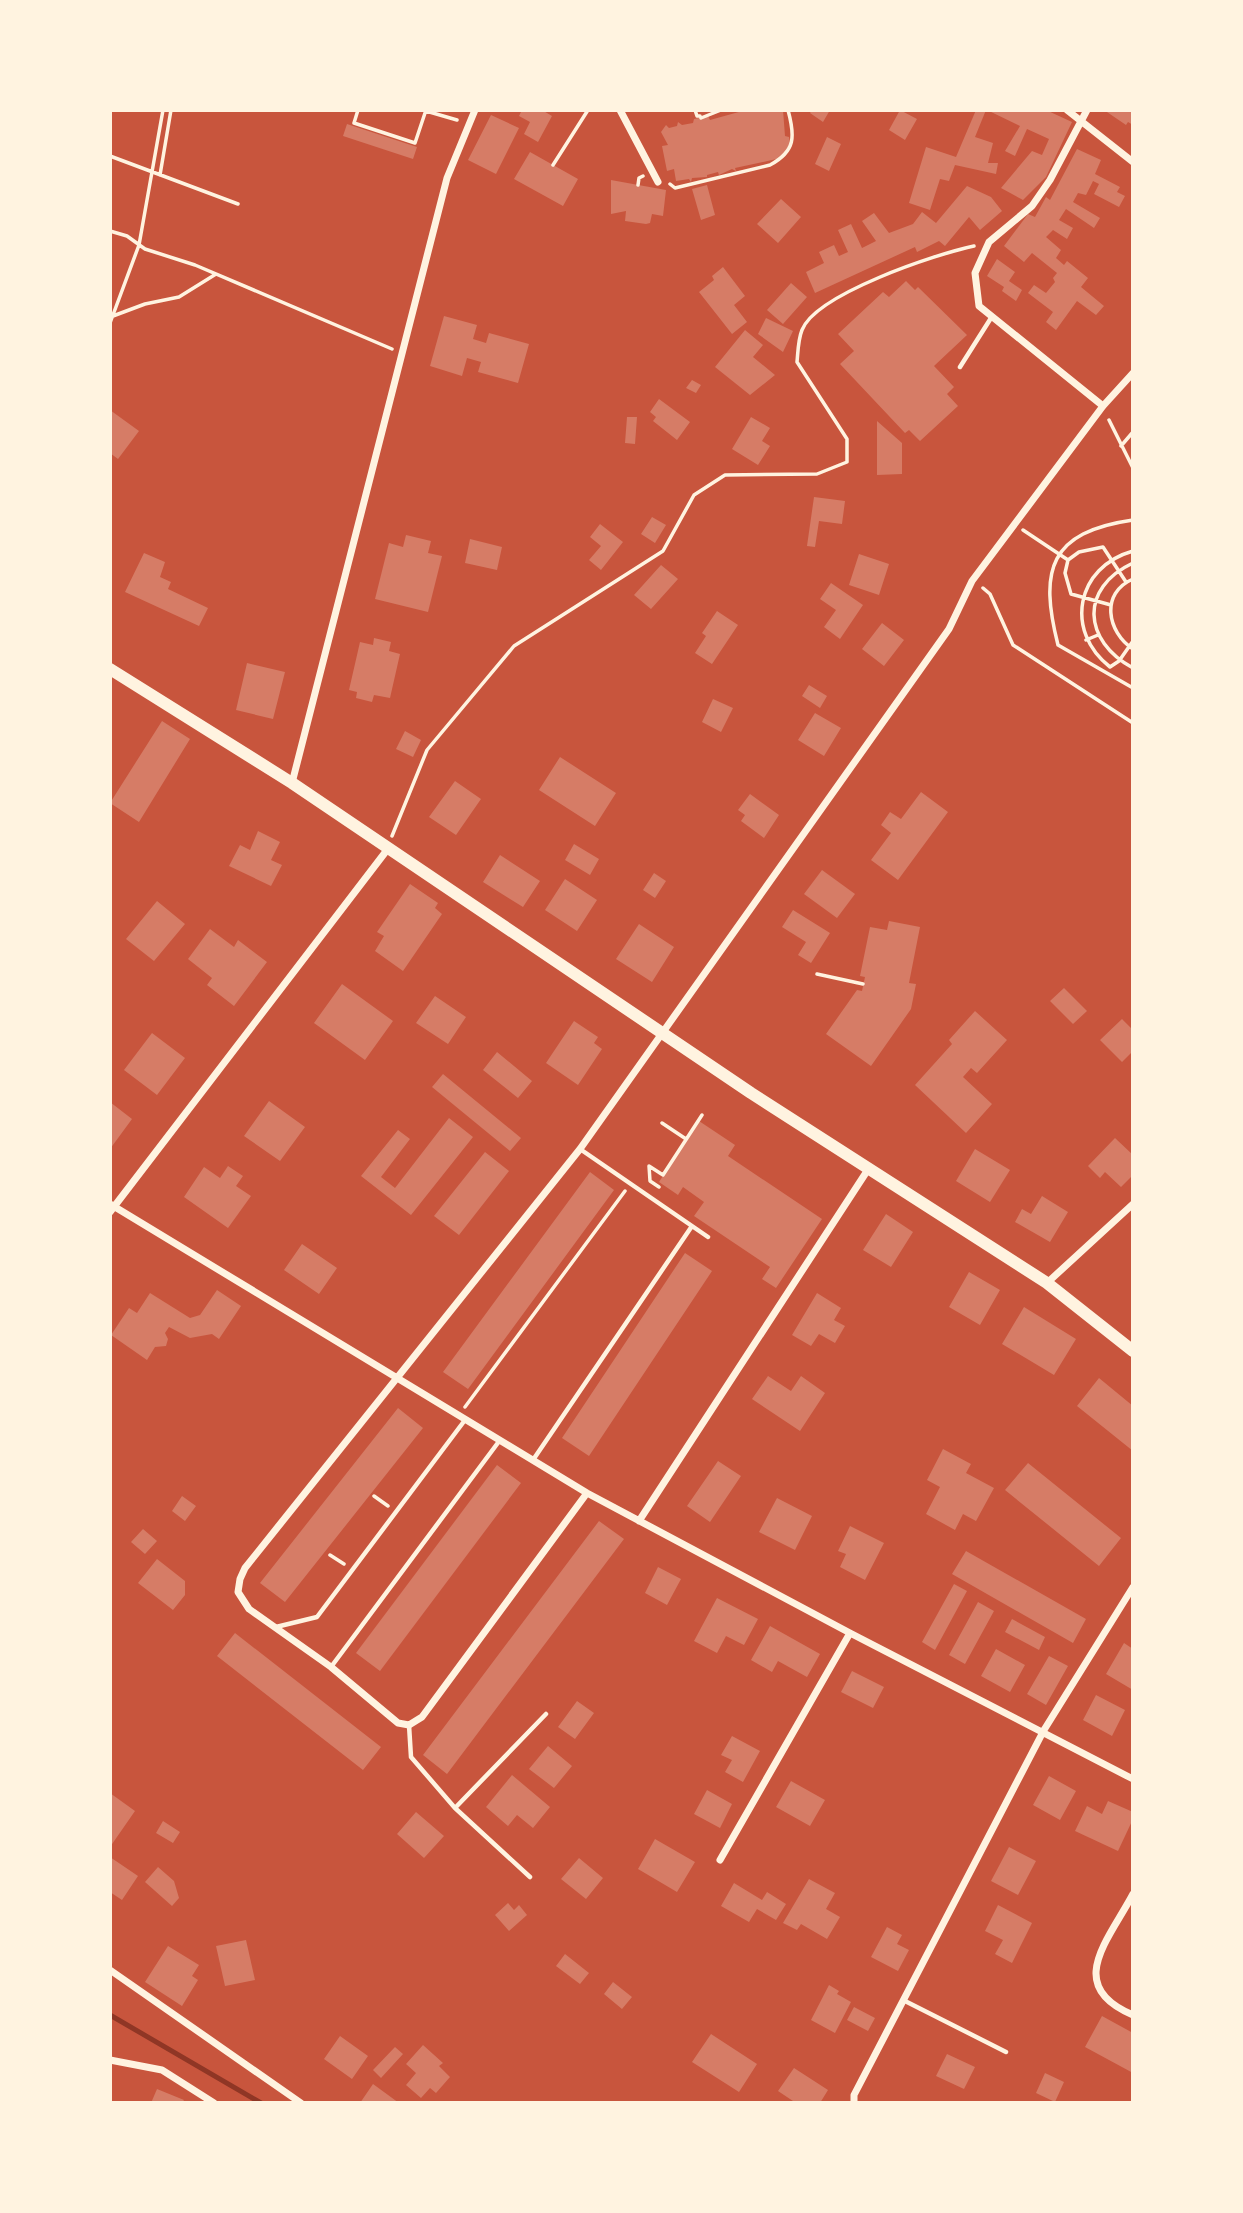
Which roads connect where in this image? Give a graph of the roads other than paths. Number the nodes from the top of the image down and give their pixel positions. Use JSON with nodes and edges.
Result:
{"nodes":[{"id":1,"x":475,"y":110,"type":"edge"},
{"id":2,"x":620,"y":110,"type":"edge"},
{"id":3,"x":1067,"y":110,"type":"edge"},
{"id":4,"x":1087,"y":110,"type":"edge"},
{"id":5,"x":1082,"y":119,"type":"junction"},
{"id":6,"x":1133,"y":162,"type":"edge"},
{"id":7,"x":658,"y":182,"type":"road end"},
{"id":8,"x":991,"y":318,"type":"junction"},
{"id":9,"x":960,"y":367,"type":"dead end"},
{"id":10,"x":1133,"y":373,"type":"edge"},
{"id":11,"x":1103,"y":406,"type":"junction"},
{"id":12,"x":110,"y":669,"type":"edge"},
{"id":13,"x":292,"y":783,"type":"junction"},
{"id":14,"x":387,"y":850,"type":"junction"},
{"id":15,"x":663,"y":1034,"type":"junction"},
{"id":16,"x":580,"y":1149,"type":"junction"},
{"id":17,"x":869,"y":1168,"type":"junction"},
{"id":18,"x":1133,"y":1204,"type":"edge"},
{"id":19,"x":112,"y":1207,"type":"edge"},
{"id":20,"x":692,"y":1226,"type":"junction"},
{"id":21,"x":708,"y":1237,"type":"dead end"},
{"id":22,"x":1046,"y":1283,"type":"junction"},
{"id":23,"x":1133,"y":1350,"type":"edge"},
{"id":24,"x":398,"y":1378,"type":"junction"},
{"id":25,"x":462,"y":1417,"type":"junction"},
{"id":26,"x":500,"y":1440,"type":"junction"},
{"id":27,"x":533,"y":1460,"type":"junction"},
{"id":28,"x":587,"y":1493,"type":"junction"},
{"id":29,"x":639,"y":1521,"type":"junction"},
{"id":30,"x":1133,"y":1587,"type":"edge"},
{"id":31,"x":275,"y":1627,"type":"junction"},
{"id":32,"x":849,"y":1633,"type":"junction"},
{"id":33,"x":331,"y":1667,"type":"junction"},
{"id":34,"x":546,"y":1714,"type":"dead end"},
{"id":35,"x":409,"y":1726,"type":"junction"},
{"id":36,"x":1044,"y":1730,"type":"junction"},
{"id":37,"x":1133,"y":1779,"type":"edge"},
{"id":38,"x":455,"y":1808,"type":"junction"},
{"id":39,"x":720,"y":1860,"type":"dead end"},
{"id":40,"x":530,"y":1877,"type":"dead end"},
{"id":41,"x":1133,"y":1894,"type":"edge"},
{"id":42,"x":110,"y":1970,"type":"edge"},
{"id":43,"x":905,"y":2001,"type":"junction"},
{"id":44,"x":1133,"y":2015,"type":"edge"},
{"id":45,"x":1006,"y":2052,"type":"dead end"},
{"id":46,"x":110,"y":2060,"type":"edge"},
{"id":47,"x":214,"y":2103,"type":"edge"},
{"id":48,"x":302,"y":2103,"type":"edge"},
{"id":49,"x":854,"y":2103,"type":"edge"}],
"edges":[{"from":1,"to":13,"type":"street"},
{"from":2,"to":7,"type":"street"},
{"from":3,"to":5,"type":"street"},
{"from":4,"to":5,"type":"street"},
{"from":5,"to":6,"type":"street"},
{"from":5,"to":8,"type":"street"},
{"from":8,"to":9,"type":"lane"},
{"from":8,"to":11,"type":"street"},
{"from":10,"to":11,"type":"street"},
{"from":11,"to":15,"type":"street"},
{"from":12,"to":13,"type":"street"},
{"from":13,"to":14,"type":"street"},
{"from":14,"to":15,"type":"street"},
{"from":14,"to":19,"type":"street"},
{"from":15,"to":16,"type":"street"},
{"from":15,"to":17,"type":"street"},
{"from":16,"to":20,"type":"lane"},
{"from":16,"to":24,"type":"street"},
{"from":17,"to":22,"type":"street"},
{"from":17,"to":29,"type":"street"},
{"from":18,"to":22,"type":"street"},
{"from":19,"to":24,"type":"street"},
{"from":20,"to":21,"type":"lane"},
{"from":20,"to":27,"type":"lane"},
{"from":22,"to":23,"type":"street"},
{"from":24,"to":25,"type":"street"},
{"from":24,"to":31,"type":"street"},
{"from":25,"to":26,"type":"street"},
{"from":25,"to":31,"type":"lane"},
{"from":26,"to":27,"type":"street"},
{"from":26,"to":33,"type":"lane"},
{"from":27,"to":28,"type":"street"},
{"from":28,"to":29,"type":"street"},
{"from":28,"to":35,"type":"street"},
{"from":29,"to":32,"type":"street"},
{"from":30,"to":36,"type":"street"},
{"from":31,"to":33,"type":"street"},
{"from":32,"to":36,"type":"street"},
{"from":32,"to":39,"type":"street"},
{"from":33,"to":35,"type":"street"},
{"from":34,"to":38,"type":"lane"},
{"from":35,"to":38,"type":"lane"},
{"from":36,"to":37,"type":"street"},
{"from":36,"to":43,"type":"street"},
{"from":38,"to":40,"type":"lane"},
{"from":41,"to":44,"type":"street"},
{"from":42,"to":48,"type":"street"},
{"from":43,"to":45,"type":"lane"},
{"from":43,"to":49,"type":"street"},
{"from":46,"to":47,"type":"street"}]}
